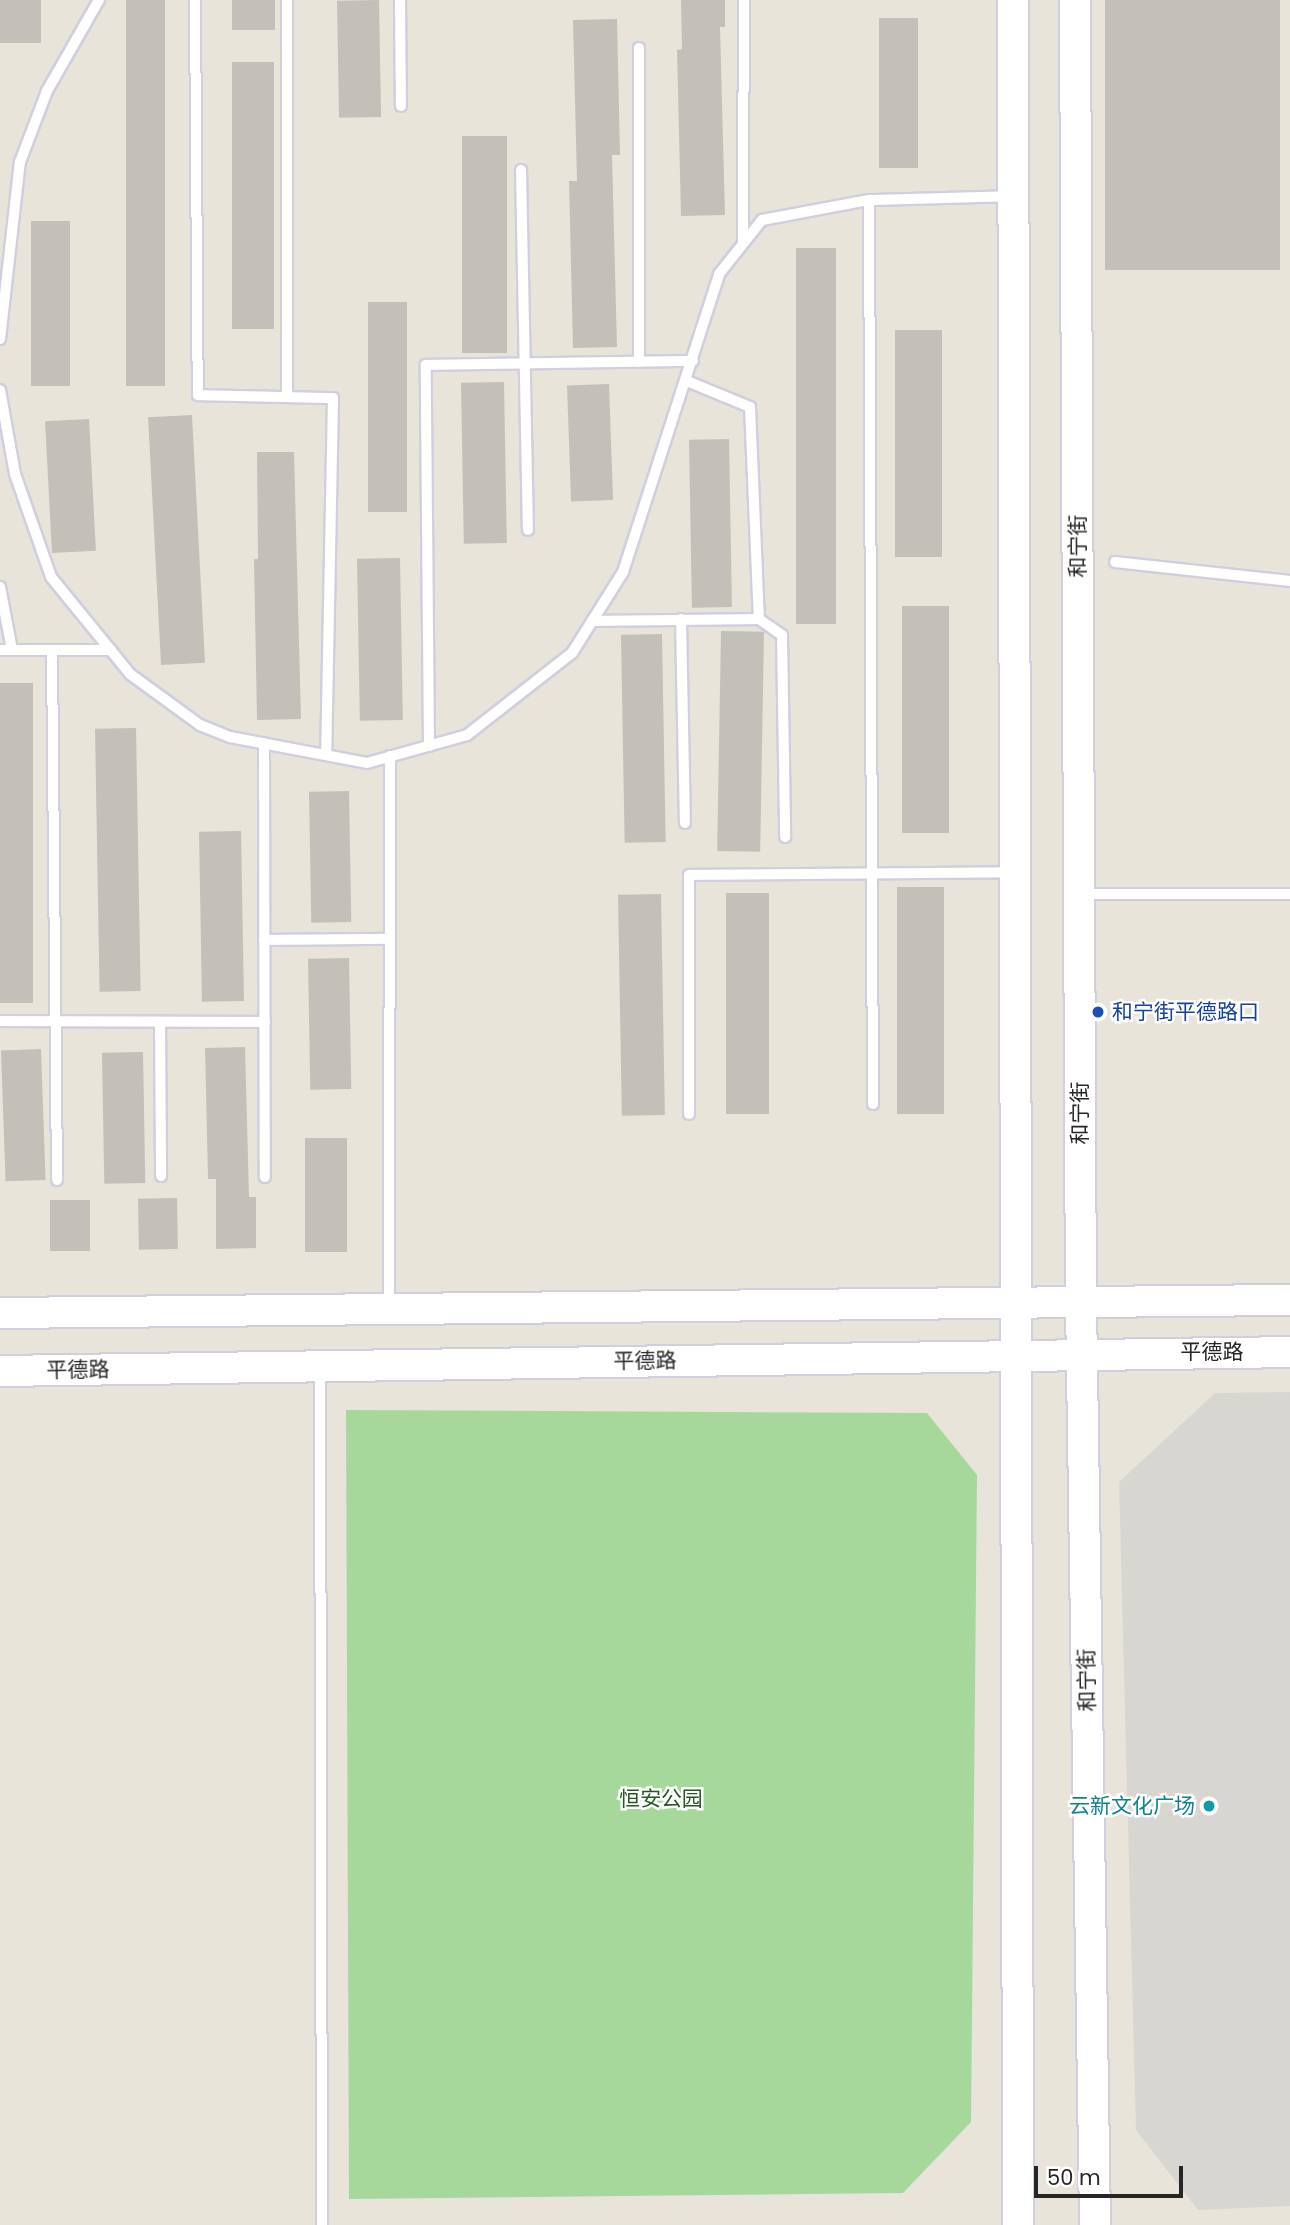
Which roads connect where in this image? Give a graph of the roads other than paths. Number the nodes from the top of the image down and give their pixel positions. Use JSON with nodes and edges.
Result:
{"nodes":[{"id":1,"x":99,"y":0,"type":"edge"},
{"id":2,"x":195,"y":0,"type":"edge"},
{"id":3,"x":287,"y":0,"type":"edge"},
{"id":4,"x":400,"y":0,"type":"edge"},
{"id":5,"x":744,"y":0,"type":"edge"},
{"id":6,"x":1013,"y":0,"type":"edge"},
{"id":7,"x":1075,"y":0,"type":"edge"},
{"id":8,"x":639,"y":48,"type":"dead end"},
{"id":9,"x":401,"y":106,"type":"dead end"},
{"id":10,"x":521,"y":170,"type":"dead end"},
{"id":11,"x":1014,"y":196,"type":"junction"},
{"id":12,"x":869,"y":200,"type":"junction"},
{"id":13,"x":743,"y":243,"type":"junction"},
{"id":14,"x":0,"y":339,"type":"edge"},
{"id":15,"x":639,"y":362,"type":"junction"},
{"id":16,"x":693,"y":362,"type":"junction"},
{"id":17,"x":523,"y":363,"type":"junction"},
{"id":18,"x":687,"y":381,"type":"junction"},
{"id":19,"x":0,"y":390,"type":"edge"},
{"id":20,"x":287,"y":397,"type":"junction"},
{"id":21,"x":528,"y":530,"type":"dead end"},
{"id":22,"x":1115,"y":562,"type":"dead end"},
{"id":23,"x":1290,"y":581,"type":"edge"},
{"id":24,"x":0,"y":587,"type":"edge"},
{"id":25,"x":681,"y":619,"type":"junction"},
{"id":26,"x":759,"y":619,"type":"junction"},
{"id":27,"x":592,"y":621,"type":"junction"},
{"id":28,"x":6,"y":650,"type":"edge"},
{"id":29,"x":52,"y":650,"type":"junction"},
{"id":30,"x":111,"y":650,"type":"junction"},
{"id":31,"x":264,"y":743,"type":"junction"},
{"id":32,"x":429,"y":746,"type":"junction"},
{"id":33,"x":326,"y":755,"type":"junction"},
{"id":34,"x":390,"y":756,"type":"junction"},
{"id":35,"x":685,"y":823,"type":"dead end"},
{"id":36,"x":785,"y":837,"type":"dead end"},
{"id":37,"x":1014,"y":872,"type":"junction"},
{"id":38,"x":874,"y":874,"type":"junction"},
{"id":39,"x":1079,"y":894,"type":"junction"},
{"id":40,"x":1290,"y":894,"type":"edge"},
{"id":41,"x":390,"y":939,"type":"junction"},
{"id":42,"x":264,"y":940,"type":"junction"},
{"id":43,"x":0,"y":1021,"type":"edge"},
{"id":44,"x":54,"y":1021,"type":"junction"},
{"id":45,"x":160,"y":1021,"type":"junction"},
{"id":46,"x":265,"y":1022,"type":"junction"},
{"id":47,"x":873,"y":1104,"type":"dead end"},
{"id":48,"x":689,"y":1114,"type":"dead end"},
{"id":49,"x":161,"y":1176,"type":"dead end"},
{"id":50,"x":265,"y":1177,"type":"dead end"},
{"id":51,"x":57,"y":1180,"type":"dead end"},
{"id":52,"x":1290,"y":1300,"type":"edge"},
{"id":53,"x":1081,"y":1301,"type":"junction"},
{"id":54,"x":1013,"y":1302,"type":"junction"},
{"id":55,"x":389,"y":1309,"type":"junction"},
{"id":56,"x":0,"y":1313,"type":"edge"},
{"id":57,"x":1082,"y":1352,"type":"junction"},
{"id":58,"x":1290,"y":1352,"type":"edge"},
{"id":59,"x":1013,"y":1356,"type":"junction"},
{"id":60,"x":320,"y":1366,"type":"junction"},
{"id":61,"x":0,"y":1371,"type":"edge"},
{"id":62,"x":322,"y":2225,"type":"edge"},
{"id":63,"x":1018,"y":2225,"type":"edge"},
{"id":64,"x":1096,"y":2225,"type":"edge"}],
"edges":[{"from":1,"to":14,"type":"lane"},
{"from":2,"to":20,"type":"lane"},
{"from":3,"to":20,"type":"lane"},
{"from":4,"to":9,"type":"lane"},
{"from":5,"to":13,"type":"lane"},
{"from":6,"to":11,"type":"main road"},
{"from":7,"to":39,"type":"main road","name":"和宁街"},
{"from":8,"to":15,"type":"lane"},
{"from":10,"to":17,"type":"lane"},
{"from":11,"to":12,"type":"lane"},
{"from":11,"to":37,"type":"main road"},
{"from":12,"to":13,"type":"lane"},
{"from":12,"to":38,"type":"lane"},
{"from":13,"to":16,"type":"lane"},
{"from":15,"to":16,"type":"lane"},
{"from":15,"to":17,"type":"lane"},
{"from":16,"to":18,"type":"lane"},
{"from":17,"to":21,"type":"lane"},
{"from":17,"to":32,"type":"lane"},
{"from":18,"to":26,"type":"lane"},
{"from":18,"to":27,"type":"lane"},
{"from":19,"to":30,"type":"lane"},
{"from":20,"to":33,"type":"lane"},
{"from":22,"to":23,"type":"lane"},
{"from":24,"to":28,"type":"lane"},
{"from":25,"to":26,"type":"lane"},
{"from":25,"to":27,"type":"lane"},
{"from":25,"to":35,"type":"lane"},
{"from":26,"to":36,"type":"lane"},
{"from":27,"to":32,"type":"lane"},
{"from":28,"to":29,"type":"lane"},
{"from":29,"to":30,"type":"lane"},
{"from":29,"to":44,"type":"lane"},
{"from":30,"to":31,"type":"lane"},
{"from":31,"to":33,"type":"lane"},
{"from":31,"to":42,"type":"lane"},
{"from":32,"to":34,"type":"lane"},
{"from":33,"to":34,"type":"lane"},
{"from":34,"to":41,"type":"lane"},
{"from":37,"to":38,"type":"lane"},
{"from":37,"to":54,"type":"main road"},
{"from":38,"to":47,"type":"lane"},
{"from":38,"to":48,"type":"lane"},
{"from":39,"to":40,"type":"lane"},
{"from":39,"to":53,"type":"main road","name":"和宁街"},
{"from":41,"to":42,"type":"lane"},
{"from":41,"to":55,"type":"lane"},
{"from":42,"to":46,"type":"lane"},
{"from":43,"to":44,"type":"lane"},
{"from":44,"to":45,"type":"lane"},
{"from":44,"to":51,"type":"lane"},
{"from":45,"to":46,"type":"lane"},
{"from":45,"to":49,"type":"lane"},
{"from":46,"to":50,"type":"lane"},
{"from":52,"to":53,"type":"main road"},
{"from":53,"to":54,"type":"main road"},
{"from":53,"to":57,"type":"main road","name":"和宁街"},
{"from":54,"to":55,"type":"main road"},
{"from":54,"to":59,"type":"main road"},
{"from":55,"to":56,"type":"main road"},
{"from":57,"to":58,"type":"main road","name":"平德路"},
{"from":57,"to":59,"type":"main road","name":"平德路"},
{"from":57,"to":64,"type":"main road","name":"和宁街"},
{"from":59,"to":60,"type":"main road","name":"平德路"},
{"from":59,"to":63,"type":"main road"},
{"from":60,"to":61,"type":"main road","name":"平德路"},
{"from":60,"to":62,"type":"lane"}]}
